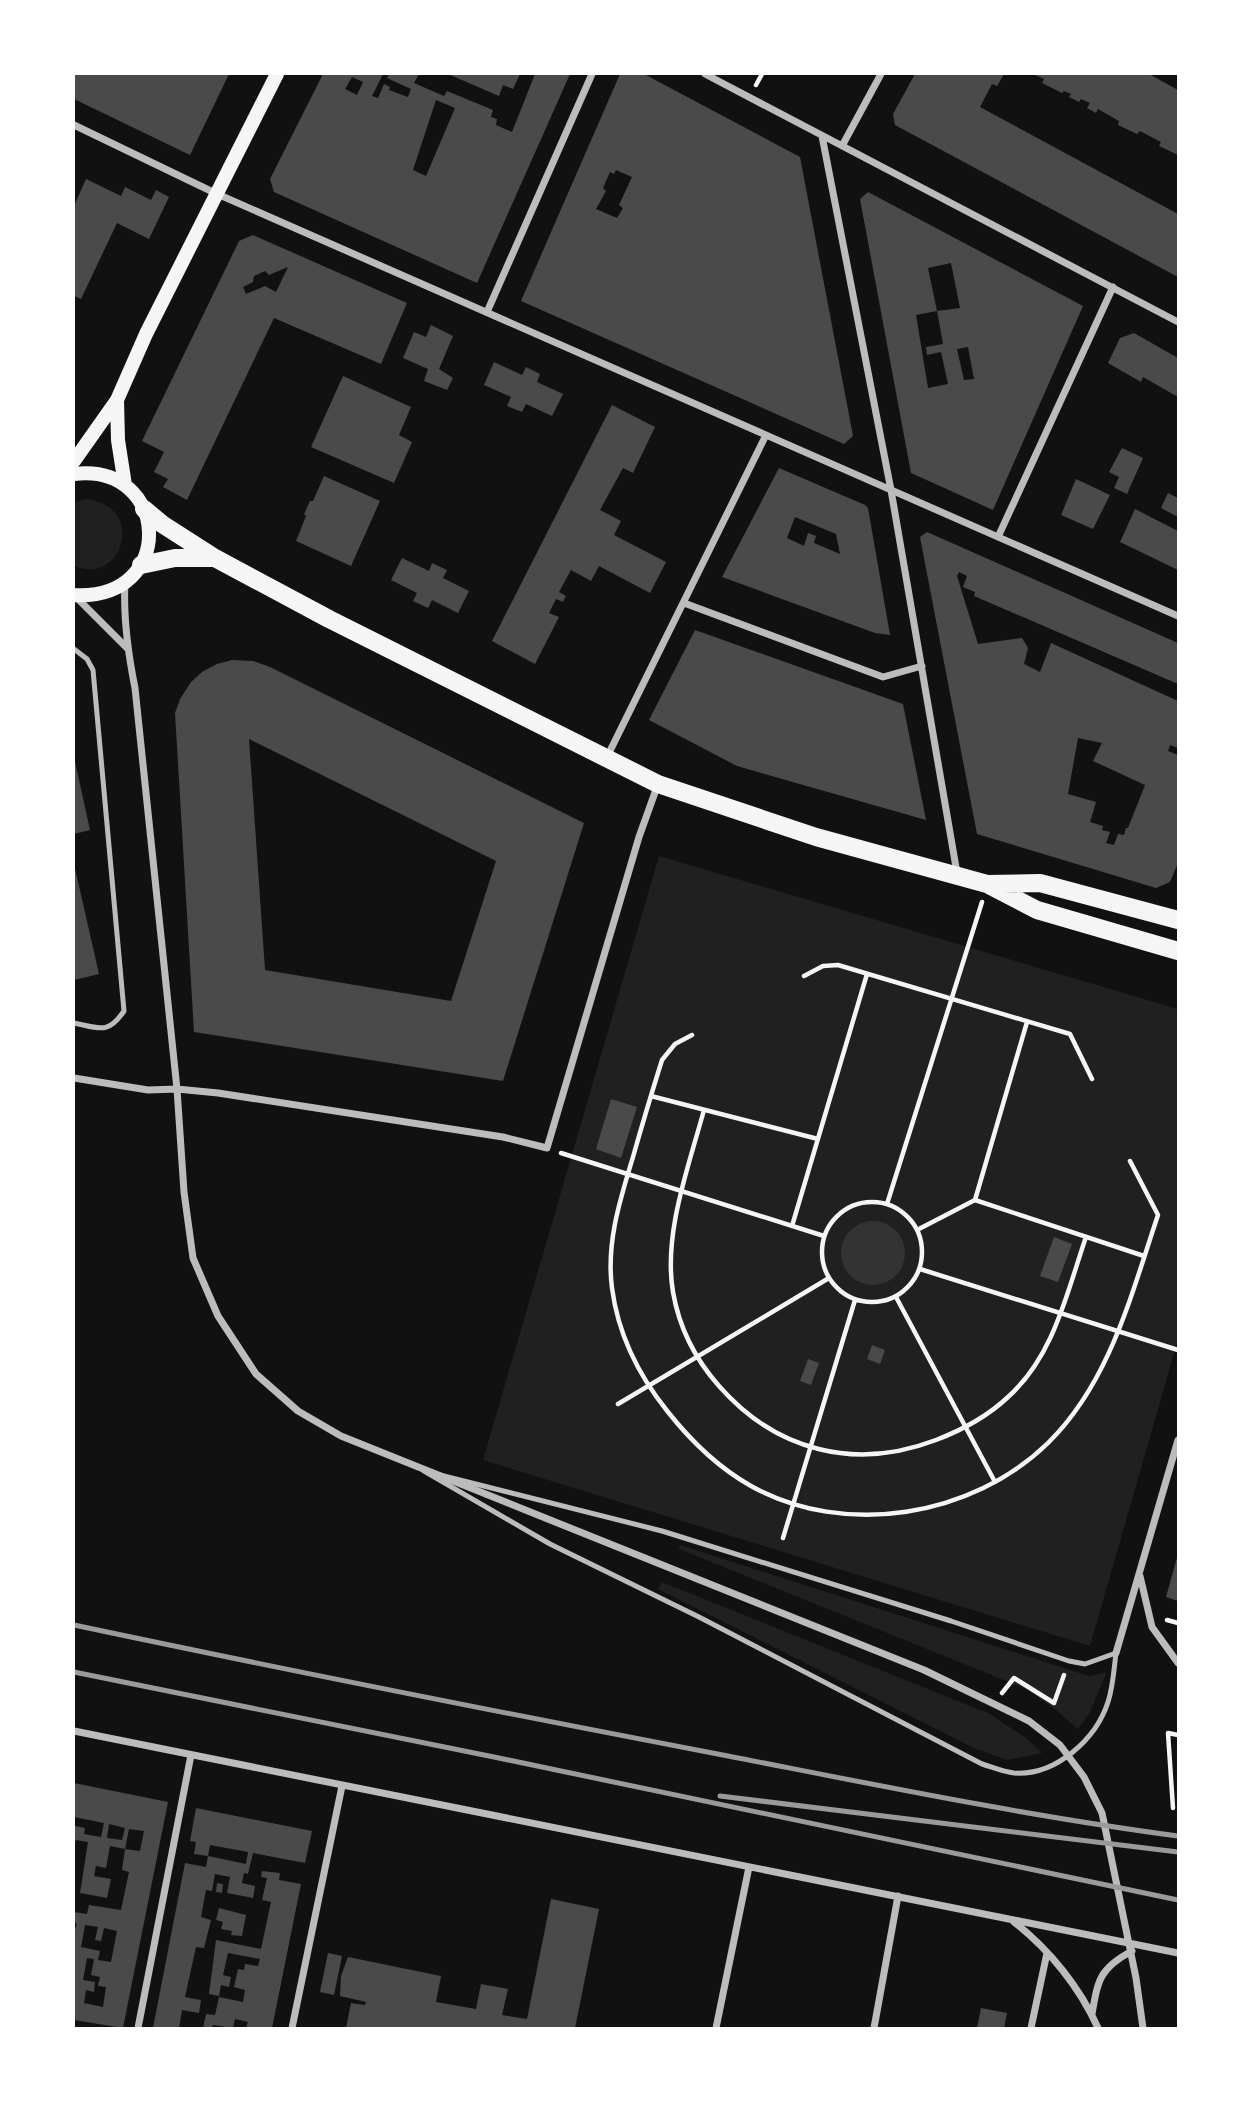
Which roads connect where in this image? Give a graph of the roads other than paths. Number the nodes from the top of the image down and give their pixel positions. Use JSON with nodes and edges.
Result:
{"nodes":[{"id":1,"x":277,"y":74,"type":"edge"},
{"id":2,"x":592,"y":74,"type":"edge"},
{"id":3,"x":705,"y":74,"type":"edge"},
{"id":4,"x":881,"y":74,"type":"edge"},
{"id":5,"x":74,"y":125,"type":"edge"},
{"id":6,"x":822,"y":136,"type":"junction"},
{"id":7,"x":842,"y":146,"type":"junction"},
{"id":8,"x":215,"y":193,"type":"junction"},
{"id":9,"x":1113,"y":287,"type":"junction"},
{"id":10,"x":487,"y":312,"type":"junction"},
{"id":11,"x":1178,"y":322,"type":"edge"},
{"id":12,"x":117,"y":400,"type":"junction"},
{"id":13,"x":766,"y":435,"type":"junction"},
{"id":14,"x":74,"y":460,"type":"edge"},
{"id":15,"x":74,"y":474,"type":"edge"},
{"id":16,"x":125,"y":485,"type":"junction"},
{"id":17,"x":891,"y":490,"type":"junction"},
{"id":18,"x":144,"y":509,"type":"junction"},
{"id":19,"x":998,"y":537,"type":"junction"},
{"id":20,"x":215,"y":558,"type":"junction"},
{"id":21,"x":141,"y":565,"type":"junction"},
{"id":22,"x":125,"y":583,"type":"junction"},
{"id":23,"x":74,"y":595,"type":"edge"},
{"id":24,"x":684,"y":603,"type":"junction"},
{"id":25,"x":1178,"y":616,"type":"edge"},
{"id":26,"x":74,"y":649,"type":"edge"},
{"id":27,"x":127,"y":649,"type":"junction"},
{"id":28,"x":922,"y":666,"type":"junction"},
{"id":29,"x":606,"y":758,"type":"junction"},
{"id":30,"x":658,"y":783,"type":"junction"},
{"id":31,"x":957,"y":877,"type":"junction"},
{"id":32,"x":987,"y":884,"type":"junction"},
{"id":33,"x":1178,"y":920,"type":"edge"},
{"id":34,"x":1178,"y":951,"type":"edge"},
{"id":35,"x":74,"y":1023,"type":"edge"},
{"id":36,"x":74,"y":1078,"type":"edge"},
{"id":37,"x":177,"y":1089,"type":"junction"},
{"id":38,"x":1178,"y":1440,"type":"edge"},
{"id":39,"x":424,"y":1471,"type":"junction"},
{"id":40,"x":1140,"y":1575,"type":"junction"},
{"id":41,"x":1116,"y":1653,"type":"junction"},
{"id":42,"x":1178,"y":1663,"type":"edge"},
{"id":43,"x":74,"y":1731,"type":"edge"},
{"id":44,"x":191,"y":1755,"type":"junction"},
{"id":45,"x":342,"y":1786,"type":"junction"},
{"id":46,"x":749,"y":1867,"type":"junction"},
{"id":47,"x":898,"y":1896,"type":"junction"},
{"id":48,"x":1011,"y":1919,"type":"junction"},
{"id":49,"x":1142,"y":1945,"type":"junction"},
{"id":50,"x":1047,"y":1953,"type":"junction"},
{"id":51,"x":1177,"y":1954,"type":"edge"},
{"id":52,"x":1091,"y":2014,"type":"junction"},
{"id":53,"x":138,"y":2028,"type":"edge"},
{"id":54,"x":292,"y":2028,"type":"edge"},
{"id":55,"x":716,"y":2028,"type":"edge"},
{"id":56,"x":874,"y":2028,"type":"edge"},
{"id":57,"x":1031,"y":2028,"type":"edge"},
{"id":58,"x":1098,"y":2028,"type":"edge"},
{"id":59,"x":1143,"y":2028,"type":"edge"}],
"edges":[{"from":1,"to":8,"type":"main road"},
{"from":2,"to":10,"type":"street"},
{"from":3,"to":6,"type":"street"},
{"from":4,"to":7,"type":"street"},
{"from":5,"to":8,"type":"street"},
{"from":6,"to":7,"type":"street"},
{"from":6,"to":17,"type":"street"},
{"from":7,"to":9,"type":"street"},
{"from":8,"to":10,"type":"street"},
{"from":8,"to":12,"type":"main road"},
{"from":9,"to":11,"type":"street"},
{"from":9,"to":19,"type":"street"},
{"from":10,"to":13,"type":"street"},
{"from":12,"to":14,"type":"main road"},
{"from":12,"to":16,"type":"main road"},
{"from":13,"to":17,"type":"street"},
{"from":13,"to":24,"type":"street"},
{"from":15,"to":16,"type":"main road"},
{"from":16,"to":18,"type":"main road"},
{"from":17,"to":19,"type":"street"},
{"from":17,"to":28,"type":"street"},
{"from":18,"to":20,"type":"main road"},
{"from":18,"to":21,"type":"main road"},
{"from":19,"to":25,"type":"street"},
{"from":20,"to":21,"type":"main road"},
{"from":20,"to":29,"type":"main road"},
{"from":21,"to":22,"type":"main road"},
{"from":22,"to":23,"type":"main road"},
{"from":22,"to":27,"type":"street"},
{"from":23,"to":27,"type":"street"},
{"from":24,"to":28,"type":"street"},
{"from":24,"to":29,"type":"street"},
{"from":26,"to":35,"type":"lane"},
{"from":27,"to":37,"type":"street"},
{"from":28,"to":31,"type":"street"},
{"from":29,"to":30,"type":"main road"},
{"from":30,"to":31,"type":"main road"},
{"from":30,"to":37,"type":"street"},
{"from":31,"to":32,"type":"main road"},
{"from":32,"to":33,"type":"main road"},
{"from":32,"to":34,"type":"main road"},
{"from":36,"to":37,"type":"street"},
{"from":37,"to":39,"type":"street"},
{"from":38,"to":40,"type":"street"},
{"from":39,"to":41,"type":"lane"},
{"from":39,"to":41,"type":"lane"},
{"from":39,"to":59,"type":"street"},
{"from":40,"to":41,"type":"street"},
{"from":40,"to":42,"type":"street"},
{"from":43,"to":44,"type":"street"},
{"from":44,"to":45,"type":"street"},
{"from":44,"to":53,"type":"street"},
{"from":45,"to":46,"type":"street"},
{"from":45,"to":54,"type":"street"},
{"from":46,"to":47,"type":"street"},
{"from":46,"to":55,"type":"street"},
{"from":47,"to":48,"type":"street"},
{"from":47,"to":56,"type":"street"},
{"from":48,"to":49,"type":"street"},
{"from":48,"to":50,"type":"street"},
{"from":49,"to":51,"type":"street"},
{"from":49,"to":52,"type":"street"},
{"from":50,"to":52,"type":"street"},
{"from":50,"to":57,"type":"street"},
{"from":52,"to":58,"type":"street"}]}
